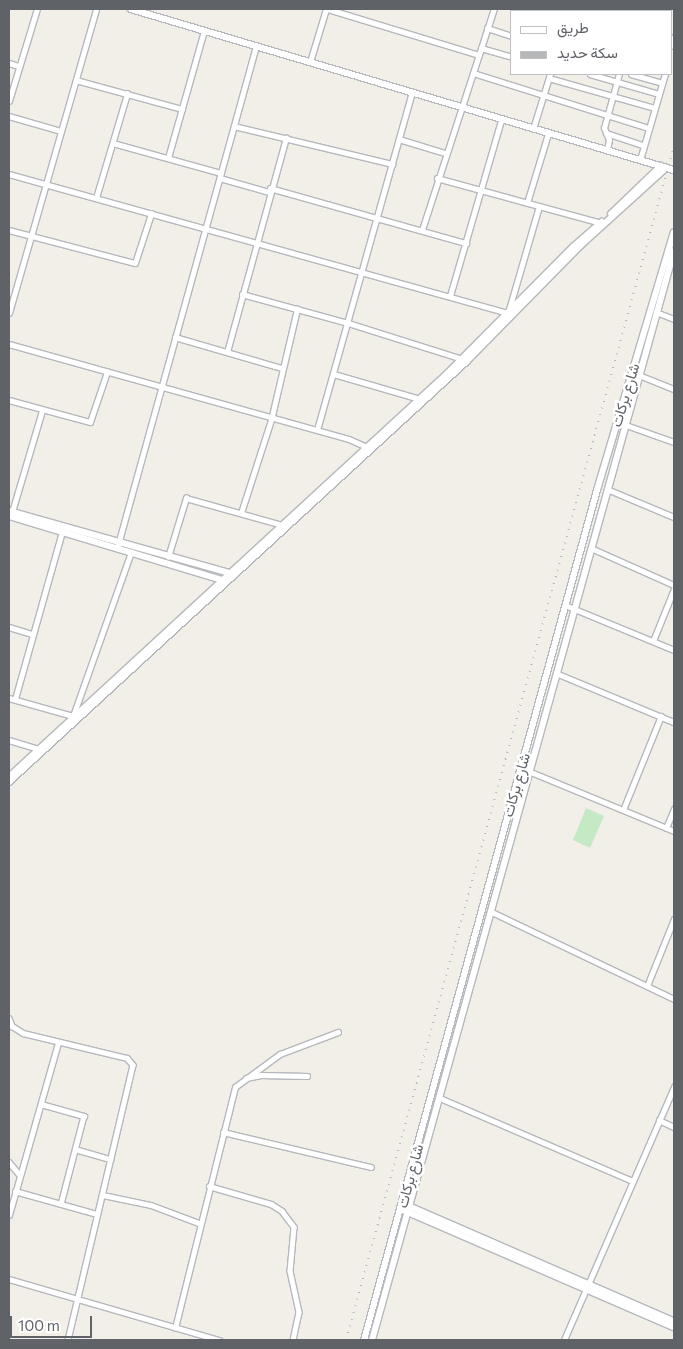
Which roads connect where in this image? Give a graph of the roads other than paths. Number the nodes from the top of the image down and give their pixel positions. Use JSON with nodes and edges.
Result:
{"nodes":[{"id":1,"x":37,"y":9,"type":"edge"},
{"id":2,"x":96,"y":9,"type":"edge"},
{"id":3,"x":131,"y":9,"type":"edge"},
{"id":4,"x":156,"y":9,"type":"edge"},
{"id":5,"x":327,"y":9,"type":"edge"},
{"id":6,"x":494,"y":9,"type":"edge"},
{"id":7,"x":650,"y":9,"type":"edge"},
{"id":8,"x":662,"y":10,"type":"edge"},
{"id":9,"x":154,"y":16,"type":"junction"},
{"id":10,"x":487,"y":28,"type":"junction"},
{"id":11,"x":204,"y":30,"type":"junction"},
{"id":12,"x":510,"y":35,"type":"edge"},
{"id":13,"x":256,"y":46,"type":"junction"},
{"id":14,"x":481,"y":48,"type":"junction"},
{"id":15,"x":479,"y":54,"type":"junction"},
{"id":16,"x":510,"y":56,"type":"edge"},
{"id":17,"x":310,"y":62,"type":"junction"},
{"id":18,"x":9,"y":64,"type":"edge"},
{"id":19,"x":19,"y":66,"type":"junction"},
{"id":20,"x":473,"y":73,"type":"junction"},
{"id":21,"x":594,"y":75,"type":"edge"},
{"id":22,"x":619,"y":75,"type":"edge"},
{"id":23,"x":634,"y":75,"type":"edge"},
{"id":24,"x":665,"y":75,"type":"edge"},
{"id":25,"x":550,"y":76,"type":"edge"},
{"id":26,"x":76,"y":80,"type":"junction"},
{"id":27,"x":617,"y":81,"type":"junction"},
{"id":28,"x":662,"y":83,"type":"junction"},
{"id":29,"x":127,"y":94,"type":"junction"},
{"id":30,"x":412,"y":94,"type":"junction"},
{"id":31,"x":659,"y":94,"type":"junction"},
{"id":32,"x":544,"y":95,"type":"junction"},
{"id":33,"x":613,"y":96,"type":"junction"},
{"id":34,"x":9,"y":101,"type":"edge"},
{"id":35,"x":461,"y":108,"type":"junction"},
{"id":36,"x":655,"y":108,"type":"junction"},
{"id":37,"x":182,"y":109,"type":"junction"},
{"id":38,"x":9,"y":116,"type":"edge"},
{"id":39,"x":607,"y":116,"type":"junction"},
{"id":40,"x":501,"y":120,"type":"junction"},
{"id":41,"x":234,"y":126,"type":"junction"},
{"id":42,"x":649,"y":128,"type":"junction"},
{"id":43,"x":534,"y":129,"type":"junction"},
{"id":44,"x":61,"y":131,"type":"junction"},
{"id":45,"x":605,"y":133,"type":"junction"},
{"id":46,"x":548,"y":134,"type":"junction"},
{"id":47,"x":286,"y":138,"type":"junction"},
{"id":48,"x":399,"y":139,"type":"junction"},
{"id":49,"x":113,"y":143,"type":"junction"},
{"id":50,"x":644,"y":145,"type":"junction"},
{"id":51,"x":607,"y":150,"type":"junction"},
{"id":52,"x":445,"y":154,"type":"junction"},
{"id":53,"x":168,"y":158,"type":"junction"},
{"id":54,"x":640,"y":160,"type":"junction"},
{"id":55,"x":392,"y":164,"type":"junction"},
{"id":56,"x":664,"y":167,"type":"junction"},
{"id":57,"x":674,"y":170,"type":"edge"},
{"id":58,"x":9,"y":174,"type":"edge"},
{"id":59,"x":221,"y":176,"type":"junction"},
{"id":60,"x":437,"y":178,"type":"junction"},
{"id":61,"x":47,"y":184,"type":"junction"},
{"id":62,"x":270,"y":190,"type":"junction"},
{"id":63,"x":481,"y":191,"type":"junction"},
{"id":64,"x":96,"y":198,"type":"junction"},
{"id":65,"x":527,"y":203,"type":"junction"},
{"id":66,"x":539,"y":206,"type":"junction"},
{"id":67,"x":152,"y":214,"type":"junction"},
{"id":68,"x":377,"y":217,"type":"junction"},
{"id":69,"x":601,"y":223,"type":"junction"},
{"id":70,"x":206,"y":228,"type":"junction"},
{"id":71,"x":9,"y":230,"type":"edge"},
{"id":72,"x":422,"y":230,"type":"junction"},
{"id":73,"x":674,"y":232,"type":"edge"},
{"id":74,"x":32,"y":236,"type":"junction"},
{"id":75,"x":256,"y":242,"type":"junction"},
{"id":76,"x":466,"y":243,"type":"junction"},
{"id":77,"x":674,"y":251,"type":"edge"},
{"id":78,"x":363,"y":271,"type":"junction"},
{"id":79,"x":9,"y":292,"type":"edge"},
{"id":80,"x":14,"y":294,"type":"junction"},
{"id":81,"x":242,"y":294,"type":"junction"},
{"id":82,"x":450,"y":296,"type":"junction"},
{"id":83,"x":526,"y":297,"type":"junction"},
{"id":84,"x":297,"y":309,"type":"junction"},
{"id":85,"x":656,"y":312,"type":"junction"},
{"id":86,"x":9,"y":313,"type":"edge"},
{"id":87,"x":508,"y":313,"type":"junction"},
{"id":88,"x":674,"y":319,"type":"edge"},
{"id":89,"x":348,"y":323,"type":"junction"},
{"id":90,"x":175,"y":337,"type":"junction"},
{"id":91,"x":9,"y":344,"type":"edge"},
{"id":92,"x":228,"y":352,"type":"junction"},
{"id":93,"x":462,"y":359,"type":"junction"},
{"id":94,"x":282,"y":368,"type":"junction"},
{"id":95,"x":107,"y":372,"type":"junction"},
{"id":96,"x":334,"y":374,"type":"junction"},
{"id":97,"x":639,"y":374,"type":"junction"},
{"id":98,"x":161,"y":388,"type":"junction"},
{"id":99,"x":674,"y":389,"type":"edge"},
{"id":100,"x":420,"y":399,"type":"junction"},
{"id":101,"x":9,"y":400,"type":"edge"},
{"id":102,"x":42,"y":411,"type":"junction"},
{"id":103,"x":270,"y":420,"type":"junction"},
{"id":104,"x":626,"y":425,"type":"junction"},
{"id":105,"x":317,"y":430,"type":"junction"},
{"id":106,"x":674,"y":442,"type":"edge"},
{"id":107,"x":367,"y":447,"type":"junction"},
{"id":108,"x":607,"y":489,"type":"junction"},
{"id":109,"x":240,"y":513,"type":"junction"},
{"id":110,"x":10,"y":516,"type":"edge"},
{"id":111,"x":674,"y":517,"type":"edge"},
{"id":112,"x":282,"y":525,"type":"junction"},
{"id":113,"x":62,"y":532,"type":"junction"},
{"id":114,"x":118,"y":545,"type":"junction"},
{"id":115,"x":591,"y":548,"type":"junction"},
{"id":116,"x":131,"y":552,"type":"junction"},
{"id":117,"x":168,"y":557,"type":"junction"},
{"id":118,"x":232,"y":574,"type":"junction"},
{"id":119,"x":225,"y":580,"type":"junction"},
{"id":120,"x":674,"y":587,"type":"edge"},
{"id":121,"x":566,"y":605,"type":"junction"},
{"id":122,"x":574,"y":608,"type":"junction"},
{"id":123,"x":9,"y":627,"type":"edge"},
{"id":124,"x":32,"y":634,"type":"junction"},
{"id":125,"x":653,"y":640,"type":"junction"},
{"id":126,"x":674,"y":650,"type":"edge"},
{"id":127,"x":556,"y":673,"type":"junction"},
{"id":128,"x":9,"y":698,"type":"edge"},
{"id":129,"x":15,"y":699,"type":"junction"},
{"id":130,"x":73,"y":716,"type":"junction"},
{"id":131,"x":661,"y":716,"type":"junction"},
{"id":132,"x":674,"y":722,"type":"edge"},
{"id":133,"x":9,"y":740,"type":"edge"},
{"id":134,"x":39,"y":748,"type":"junction"},
{"id":135,"x":531,"y":772,"type":"junction"},
{"id":136,"x":9,"y":776,"type":"edge"},
{"id":137,"x":9,"y":782,"type":"edge"},
{"id":138,"x":674,"y":809,"type":"edge"},
{"id":139,"x":623,"y":810,"type":"junction"},
{"id":140,"x":666,"y":828,"type":"junction"},
{"id":141,"x":674,"y":832,"type":"edge"},
{"id":142,"x":492,"y":912,"type":"junction"},
{"id":143,"x":674,"y":919,"type":"edge"},
{"id":144,"x":647,"y":986,"type":"junction"},
{"id":145,"x":674,"y":999,"type":"edge"},
{"id":146,"x":9,"y":1018,"type":"edge"},
{"id":147,"x":338,"y":1032,"type":"dead end"},
{"id":148,"x":58,"y":1043,"type":"junction"},
{"id":149,"x":307,"y":1076,"type":"dead end"},
{"id":150,"x":245,"y":1079,"type":"junction"},
{"id":151,"x":674,"y":1086,"type":"edge"},
{"id":152,"x":440,"y":1098,"type":"junction"},
{"id":153,"x":41,"y":1104,"type":"junction"},
{"id":154,"x":659,"y":1120,"type":"junction"},
{"id":155,"x":674,"y":1127,"type":"edge"},
{"id":156,"x":223,"y":1132,"type":"junction"},
{"id":157,"x":75,"y":1149,"type":"junction"},
{"id":158,"x":111,"y":1159,"type":"junction"},
{"id":159,"x":9,"y":1162,"type":"edge"},
{"id":160,"x":371,"y":1168,"type":"dead end"},
{"id":161,"x":19,"y":1174,"type":"junction"},
{"id":162,"x":633,"y":1181,"type":"junction"},
{"id":163,"x":209,"y":1186,"type":"junction"},
{"id":164,"x":15,"y":1191,"type":"junction"},
{"id":165,"x":103,"y":1195,"type":"junction"},
{"id":166,"x":61,"y":1204,"type":"junction"},
{"id":167,"x":405,"y":1208,"type":"junction"},
{"id":168,"x":97,"y":1214,"type":"junction"},
{"id":169,"x":9,"y":1215,"type":"edge"},
{"id":170,"x":199,"y":1223,"type":"junction"},
{"id":171,"x":9,"y":1278,"type":"edge"},
{"id":172,"x":586,"y":1288,"type":"junction"},
{"id":173,"x":76,"y":1297,"type":"junction"},
{"id":174,"x":674,"y":1322,"type":"edge"},
{"id":175,"x":175,"y":1328,"type":"junction"},
{"id":176,"x":68,"y":1340,"type":"edge"},
{"id":177,"x":219,"y":1340,"type":"edge"},
{"id":178,"x":293,"y":1340,"type":"edge"},
{"id":179,"x":364,"y":1340,"type":"edge"},
{"id":180,"x":372,"y":1340,"type":"edge"},
{"id":181,"x":564,"y":1340,"type":"edge"}],
"edges":[{"from":1,"to":19,"type":"street"},
{"from":2,"to":26,"type":"street"},
{"from":3,"to":9,"type":"street"},
{"from":4,"to":9,"type":"street"},
{"from":5,"to":15,"type":"street"},
{"from":5,"to":17,"type":"street"},
{"from":6,"to":10,"type":"street"},
{"from":7,"to":8,"type":"street"},
{"from":9,"to":11,"type":"street"},
{"from":10,"to":12,"type":"street"},
{"from":10,"to":14,"type":"street"},
{"from":11,"to":13,"type":"street"},
{"from":11,"to":37,"type":"street"},
{"from":13,"to":17,"type":"street"},
{"from":13,"to":41,"type":"street"},
{"from":14,"to":15,"type":"street"},
{"from":14,"to":16,"type":"street"},
{"from":15,"to":20,"type":"street"},
{"from":17,"to":30,"type":"street"},
{"from":18,"to":19,"type":"street"},
{"from":19,"to":34,"type":"street"},
{"from":20,"to":32,"type":"street"},
{"from":20,"to":35,"type":"street"},
{"from":21,"to":27,"type":"street"},
{"from":22,"to":27,"type":"street"},
{"from":23,"to":28,"type":"street"},
{"from":24,"to":28,"type":"street"},
{"from":25,"to":32,"type":"street"},
{"from":25,"to":33,"type":"street"},
{"from":26,"to":29,"type":"street"},
{"from":26,"to":44,"type":"street"},
{"from":27,"to":31,"type":"street"},
{"from":27,"to":33,"type":"street"},
{"from":28,"to":31,"type":"street"},
{"from":29,"to":37,"type":"street"},
{"from":29,"to":49,"type":"street"},
{"from":30,"to":35,"type":"street"},
{"from":30,"to":48,"type":"street"},
{"from":31,"to":36,"type":"street"},
{"from":32,"to":39,"type":"street"},
{"from":32,"to":43,"type":"street"},
{"from":33,"to":36,"type":"street"},
{"from":33,"to":39,"type":"street"},
{"from":35,"to":40,"type":"street"},
{"from":35,"to":52,"type":"street"},
{"from":36,"to":42,"type":"street"},
{"from":37,"to":53,"type":"street"},
{"from":38,"to":44,"type":"street"},
{"from":39,"to":42,"type":"street"},
{"from":39,"to":45,"type":"street"},
{"from":40,"to":43,"type":"street"},
{"from":40,"to":63,"type":"street"},
{"from":41,"to":47,"type":"street"},
{"from":41,"to":59,"type":"street"},
{"from":42,"to":50,"type":"street"},
{"from":43,"to":46,"type":"street"},
{"from":44,"to":61,"type":"street"},
{"from":45,"to":50,"type":"street"},
{"from":45,"to":51,"type":"street"},
{"from":46,"to":51,"type":"street"},
{"from":46,"to":65,"type":"street"},
{"from":47,"to":55,"type":"street"},
{"from":47,"to":62,"type":"street"},
{"from":48,"to":52,"type":"street"},
{"from":48,"to":55,"type":"street"},
{"from":49,"to":53,"type":"street"},
{"from":49,"to":64,"type":"street"},
{"from":50,"to":54,"type":"street"},
{"from":51,"to":54,"type":"street"},
{"from":52,"to":60,"type":"street"},
{"from":53,"to":59,"type":"street"},
{"from":54,"to":56,"type":"street"},
{"from":55,"to":68,"type":"street"},
{"from":56,"to":57,"type":"street"},
{"from":56,"to":69,"type":"street"},
{"from":56,"to":83,"type":"street"},
{"from":58,"to":61,"type":"street"},
{"from":59,"to":62,"type":"street"},
{"from":59,"to":70,"type":"street"},
{"from":60,"to":63,"type":"street"},
{"from":60,"to":72,"type":"street"},
{"from":61,"to":64,"type":"street"},
{"from":61,"to":74,"type":"street"},
{"from":62,"to":68,"type":"street"},
{"from":62,"to":75,"type":"street"},
{"from":63,"to":65,"type":"street"},
{"from":63,"to":76,"type":"street"},
{"from":64,"to":67,"type":"street"},
{"from":65,"to":66,"type":"street"},
{"from":66,"to":69,"type":"street"},
{"from":66,"to":87,"type":"street"},
{"from":67,"to":70,"type":"street"},
{"from":67,"to":74,"type":"street"},
{"from":68,"to":72,"type":"street"},
{"from":68,"to":78,"type":"street"},
{"from":69,"to":83,"type":"street"},
{"from":70,"to":75,"type":"street"},
{"from":70,"to":90,"type":"street"},
{"from":71,"to":74,"type":"street"},
{"from":72,"to":76,"type":"street"},
{"from":73,"to":121,"type":"main road","name":"شارع بركات"},
{"from":74,"to":80,"type":"street"},
{"from":75,"to":78,"type":"street"},
{"from":75,"to":81,"type":"street"},
{"from":76,"to":82,"type":"street"},
{"from":77,"to":85,"type":"main road","name":"شارع بركات"},
{"from":78,"to":82,"type":"street"},
{"from":78,"to":89,"type":"street"},
{"from":79,"to":80,"type":"street"},
{"from":80,"to":86,"type":"street"},
{"from":81,"to":84,"type":"street"},
{"from":81,"to":92,"type":"street"},
{"from":82,"to":87,"type":"street"},
{"from":83,"to":87,"type":"street"},
{"from":83,"to":118,"type":"street"},
{"from":84,"to":89,"type":"street"},
{"from":84,"to":94,"type":"street"},
{"from":85,"to":88,"type":"street"},
{"from":85,"to":97,"type":"main road","name":"شارع بركات"},
{"from":87,"to":93,"type":"street"},
{"from":89,"to":93,"type":"street"},
{"from":89,"to":96,"type":"street"},
{"from":90,"to":92,"type":"street"},
{"from":90,"to":98,"type":"street"},
{"from":91,"to":95,"type":"street"},
{"from":92,"to":94,"type":"street"},
{"from":93,"to":100,"type":"street"},
{"from":94,"to":103,"type":"street"},
{"from":95,"to":98,"type":"street"},
{"from":95,"to":102,"type":"street"},
{"from":96,"to":100,"type":"street"},
{"from":96,"to":105,"type":"street"},
{"from":97,"to":99,"type":"street"},
{"from":97,"to":104,"type":"main road","name":"شارع بركات"},
{"from":98,"to":103,"type":"street"},
{"from":98,"to":114,"type":"street"},
{"from":100,"to":107,"type":"street"},
{"from":101,"to":102,"type":"street"},
{"from":102,"to":110,"type":"street"},
{"from":103,"to":105,"type":"street"},
{"from":103,"to":109,"type":"street"},
{"from":104,"to":106,"type":"street"},
{"from":104,"to":108,"type":"main road","name":"شارع بركات"},
{"from":105,"to":107,"type":"street"},
{"from":107,"to":112,"type":"street"},
{"from":108,"to":111,"type":"street"},
{"from":108,"to":115,"type":"main road","name":"شارع بركات"},
{"from":109,"to":112,"type":"street"},
{"from":109,"to":117,"type":"street"},
{"from":110,"to":113,"type":"street"},
{"from":110,"to":114,"type":"street"},
{"from":112,"to":118,"type":"street"},
{"from":113,"to":114,"type":"street"},
{"from":113,"to":124,"type":"street"},
{"from":114,"to":116,"type":"street"},
{"from":114,"to":117,"type":"street"},
{"from":115,"to":120,"type":"street"},
{"from":115,"to":122,"type":"main road","name":"شارع بركات"},
{"from":116,"to":119,"type":"street"},
{"from":116,"to":130,"type":"street"},
{"from":117,"to":118,"type":"street"},
{"from":118,"to":119,"type":"street"},
{"from":119,"to":130,"type":"street"},
{"from":119,"to":137,"type":"street"},
{"from":120,"to":125,"type":"street"},
{"from":121,"to":122,"type":"street"},
{"from":121,"to":167,"type":"main road","name":"شارع بركات"},
{"from":122,"to":125,"type":"street"},
{"from":122,"to":127,"type":"main road","name":"شارع بركات"},
{"from":123,"to":124,"type":"street"},
{"from":124,"to":129,"type":"street"},
{"from":125,"to":126,"type":"street"},
{"from":127,"to":131,"type":"street"},
{"from":127,"to":135,"type":"main road","name":"شارع بركات"},
{"from":128,"to":129,"type":"street"},
{"from":129,"to":130,"type":"street"},
{"from":130,"to":134,"type":"street"},
{"from":131,"to":132,"type":"street"},
{"from":131,"to":139,"type":"street"},
{"from":133,"to":134,"type":"street"},
{"from":134,"to":136,"type":"street"},
{"from":135,"to":139,"type":"street"},
{"from":135,"to":142,"type":"main road","name":"شارع بركات"},
{"from":138,"to":140,"type":"street"},
{"from":139,"to":140,"type":"street"},
{"from":140,"to":141,"type":"street"},
{"from":142,"to":144,"type":"street"},
{"from":142,"to":152,"type":"main road","name":"شارع بركات"},
{"from":143,"to":144,"type":"street"},
{"from":144,"to":145,"type":"street"},
{"from":146,"to":148,"type":"street"},
{"from":147,"to":150,"type":"street"},
{"from":148,"to":153,"type":"street"},
{"from":148,"to":158,"type":"street"},
{"from":149,"to":150,"type":"street"},
{"from":150,"to":156,"type":"street"},
{"from":151,"to":154,"type":"street"},
{"from":152,"to":162,"type":"street"},
{"from":152,"to":167,"type":"main road","name":"شارع بركات"},
{"from":153,"to":157,"type":"street"},
{"from":153,"to":161,"type":"street"},
{"from":154,"to":155,"type":"street"},
{"from":154,"to":162,"type":"street"},
{"from":156,"to":160,"type":"street"},
{"from":156,"to":163,"type":"street"},
{"from":157,"to":158,"type":"street"},
{"from":157,"to":166,"type":"street"},
{"from":158,"to":165,"type":"street"},
{"from":159,"to":161,"type":"street"},
{"from":161,"to":164,"type":"street"},
{"from":162,"to":172,"type":"street"},
{"from":163,"to":170,"type":"street"},
{"from":163,"to":178,"type":"street"},
{"from":164,"to":166,"type":"street"},
{"from":164,"to":169,"type":"street"},
{"from":165,"to":168,"type":"street"},
{"from":165,"to":170,"type":"street"},
{"from":166,"to":168,"type":"street"},
{"from":167,"to":172,"type":"street"},
{"from":167,"to":179,"type":"main road","name":"شارع بركات"},
{"from":167,"to":180,"type":"main road","name":"شارع بركات"},
{"from":168,"to":173,"type":"street"},
{"from":170,"to":175,"type":"street"},
{"from":171,"to":173,"type":"street"},
{"from":172,"to":174,"type":"street"},
{"from":172,"to":181,"type":"street"},
{"from":173,"to":175,"type":"street"},
{"from":173,"to":176,"type":"street"},
{"from":175,"to":177,"type":"street"}]}
